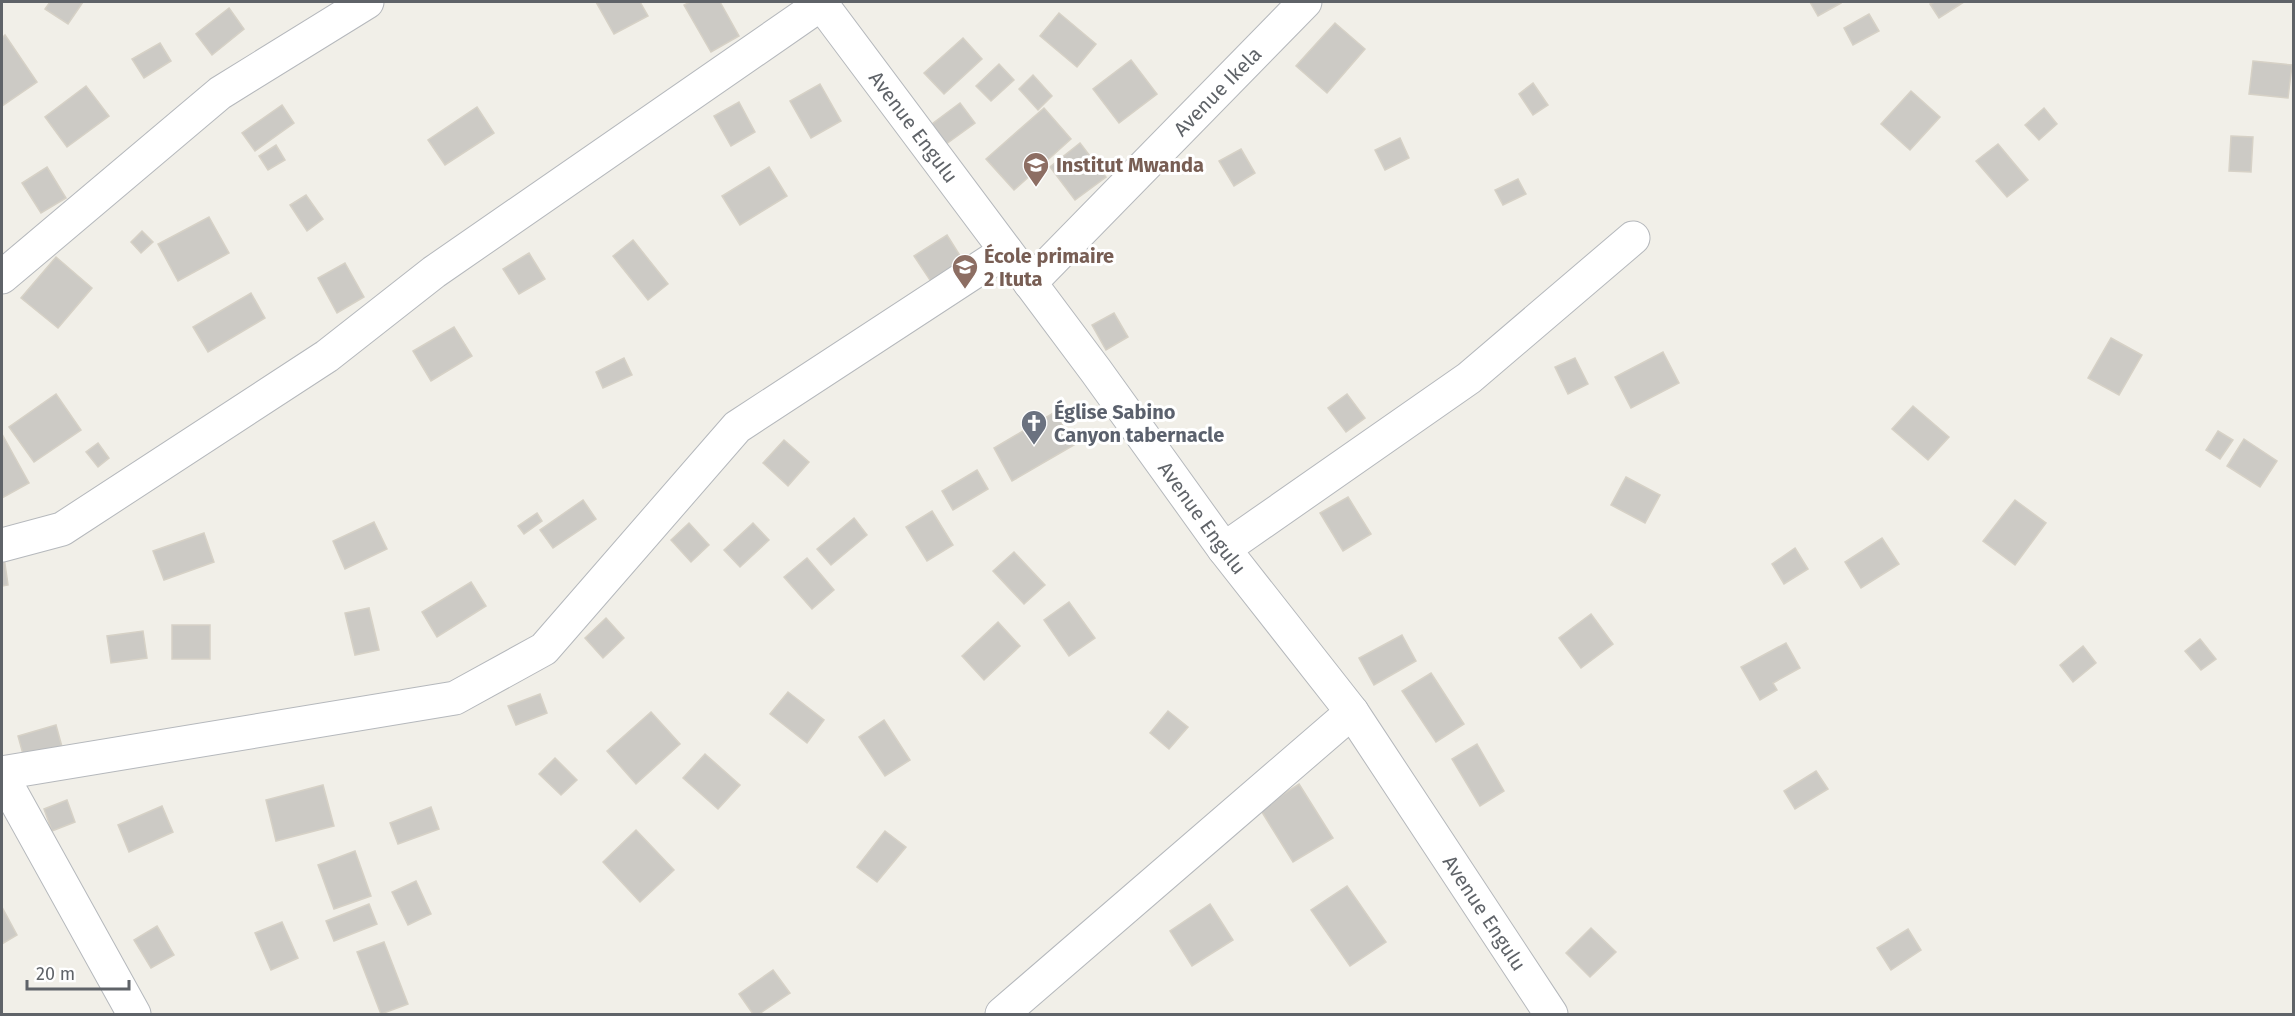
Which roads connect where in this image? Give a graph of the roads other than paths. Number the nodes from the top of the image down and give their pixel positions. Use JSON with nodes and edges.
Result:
{"nodes":[{"id":1,"x":1305,"y":2,"type":"edge"},
{"id":2,"x":362,"y":3,"type":"edge"},
{"id":3,"x":820,"y":3,"type":"edge"},
{"id":4,"x":1633,"y":238,"type":"dead end"},
{"id":5,"x":1006,"y":251,"type":"junction"},
{"id":6,"x":2,"y":278,"type":"edge"},
{"id":7,"x":1030,"y":283,"type":"junction"},
{"id":8,"x":2,"y":545,"type":"edge"},
{"id":9,"x":1224,"y":549,"type":"junction"},
{"id":10,"x":1352,"y":712,"type":"junction"},
{"id":11,"x":2,"y":774,"type":"edge"},
{"id":12,"x":134,"y":1014,"type":"edge"},
{"id":13,"x":1002,"y":1014,"type":"edge"},
{"id":14,"x":1551,"y":1014,"type":"edge"}],
"edges":[{"from":1,"to":7,"type":"street","name":"Avenue Ikela"},
{"from":2,"to":6,"type":"street"},
{"from":3,"to":5,"type":"street","name":"Avenue Engulu"},
{"from":3,"to":8,"type":"street"},
{"from":4,"to":9,"type":"street"},
{"from":5,"to":7,"type":"street","name":"Avenue Engulu"},
{"from":5,"to":11,"type":"street"},
{"from":7,"to":9,"type":"street","name":"Avenue Engulu"},
{"from":9,"to":10,"type":"street","name":"Avenue Engulu"},
{"from":10,"to":13,"type":"street"},
{"from":10,"to":14,"type":"street","name":"Avenue Engulu"},
{"from":11,"to":12,"type":"street"}]}
